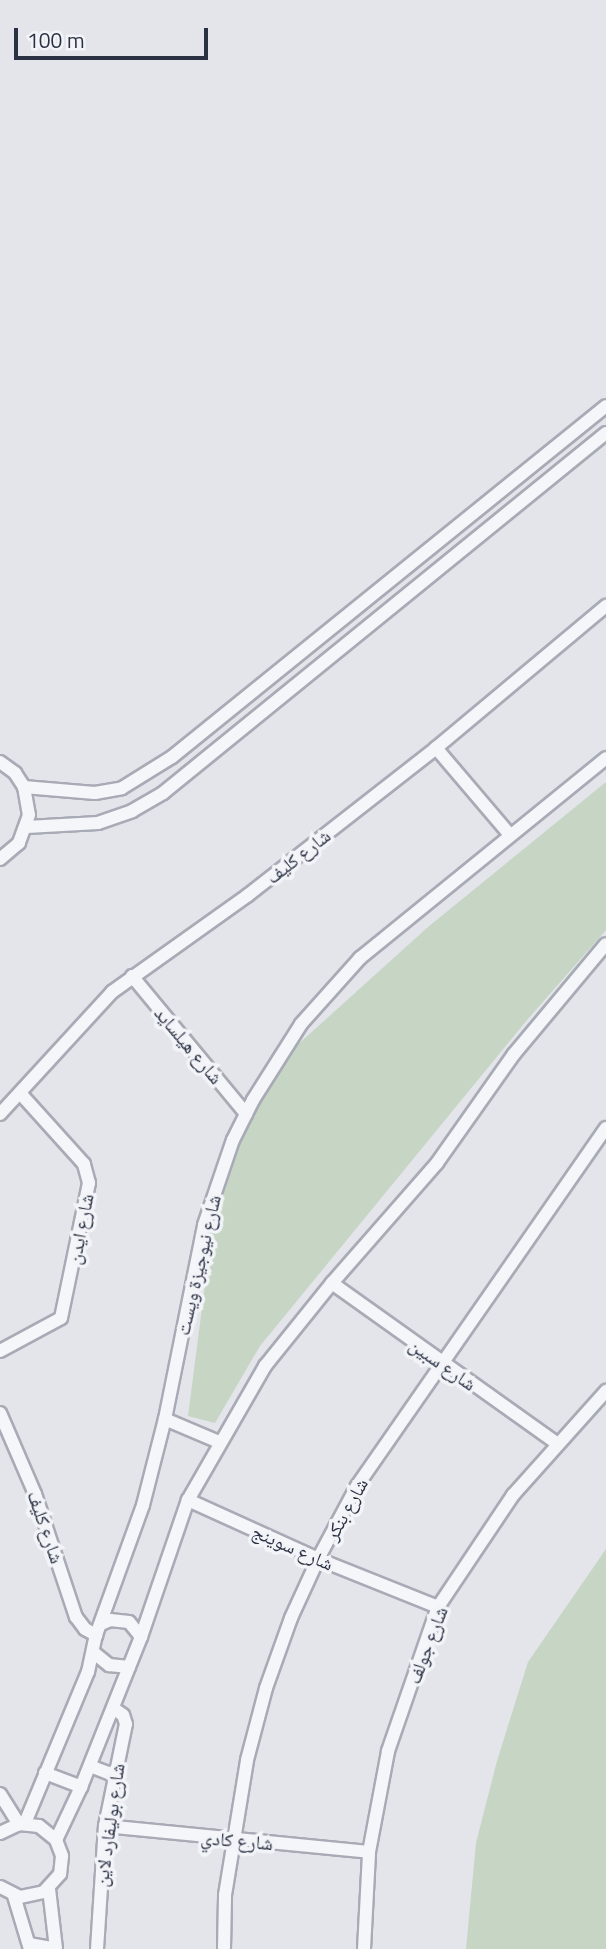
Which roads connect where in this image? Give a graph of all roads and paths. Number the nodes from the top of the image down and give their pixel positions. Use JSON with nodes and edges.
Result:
{"nodes":[{"id":1,"x":606,"y":406,"type":"edge"},
{"id":2,"x":606,"y":433,"type":"edge"},
{"id":3,"x":606,"y":606,"type":"edge"},
{"id":4,"x":436,"y":748,"type":"junction"},
{"id":5,"x":606,"y":758,"type":"edge"},
{"id":6,"x":0,"y":762,"type":"edge"},
{"id":7,"x":24,"y":787,"type":"junction"},
{"id":8,"x":27,"y":827,"type":"junction"},
{"id":9,"x":510,"y":835,"type":"junction"},
{"id":10,"x":0,"y":859,"type":"edge"},
{"id":11,"x":606,"y":944,"type":"edge"},
{"id":12,"x":131,"y":976,"type":"junction"},
{"id":13,"x":21,"y":1094,"type":"junction"},
{"id":14,"x":0,"y":1114,"type":"edge"},
{"id":15,"x":246,"y":1114,"type":"junction"},
{"id":16,"x":606,"y":1128,"type":"edge"},
{"id":17,"x":332,"y":1283,"type":"junction"},
{"id":18,"x":0,"y":1351,"type":"edge"},
{"id":19,"x":441,"y":1363,"type":"junction"},
{"id":20,"x":606,"y":1391,"type":"edge"},
{"id":21,"x":0,"y":1413,"type":"edge"},
{"id":22,"x":165,"y":1419,"type":"junction"},
{"id":23,"x":219,"y":1442,"type":"junction"},
{"id":24,"x":556,"y":1443,"type":"junction"},
{"id":25,"x":188,"y":1500,"type":"junction"},
{"id":26,"x":318,"y":1559,"type":"junction"},
{"id":27,"x":438,"y":1607,"type":"junction"},
{"id":28,"x":98,"y":1629,"type":"junction"},
{"id":29,"x":141,"y":1637,"type":"junction"},
{"id":30,"x":93,"y":1652,"type":"junction"},
{"id":31,"x":129,"y":1667,"type":"junction"},
{"id":32,"x":113,"y":1708,"type":"junction"},
{"id":33,"x":90,"y":1766,"type":"junction"},
{"id":34,"x":45,"y":1773,"type":"junction"},
{"id":35,"x":114,"y":1775,"type":"junction"},
{"id":36,"x":81,"y":1787,"type":"junction"},
{"id":37,"x":0,"y":1794,"type":"edge"},
{"id":38,"x":22,"y":1823,"type":"junction"},
{"id":39,"x":105,"y":1826,"type":"junction"},
{"id":40,"x":0,"y":1833,"type":"edge"},
{"id":41,"x":56,"y":1840,"type":"junction"},
{"id":42,"x":233,"y":1840,"type":"junction"},
{"id":43,"x":369,"y":1852,"type":"junction"},
{"id":44,"x":0,"y":1887,"type":"edge"},
{"id":45,"x":49,"y":1889,"type":"junction"},
{"id":46,"x":14,"y":1896,"type":"junction"},
{"id":47,"x":29,"y":1947,"type":"edge"},
{"id":48,"x":56,"y":1949,"type":"edge"},
{"id":49,"x":97,"y":1949,"type":"edge"},
{"id":50,"x":224,"y":1949,"type":"edge"},
{"id":51,"x":364,"y":1949,"type":"edge"}],
"edges":[{"from":1,"to":7,"type":"street"},
{"from":2,"to":8,"type":"street"},
{"from":3,"to":4,"type":"street","name":"شارع كليف"},
{"from":4,"to":9,"type":"street"},
{"from":4,"to":12,"type":"street","name":"شارع كليف"},
{"from":5,"to":9,"type":"street","name":"شارع نيوجيزة ويست"},
{"from":6,"to":7,"type":"street"},
{"from":7,"to":8,"type":"street"},
{"from":8,"to":10,"type":"street"},
{"from":9,"to":15,"type":"street","name":"شارع نيوجيزة ويست"},
{"from":11,"to":17,"type":"street"},
{"from":12,"to":13,"type":"street","name":"شارع كليف"},
{"from":12,"to":15,"type":"street","name":"شارع هيلسايد"},
{"from":13,"to":14,"type":"street","name":"شارع كليف"},
{"from":13,"to":18,"type":"street","name":"شارع ايدن"},
{"from":15,"to":22,"type":"street","name":"شارع نيوجيزة ويست"},
{"from":16,"to":19,"type":"street","name":"شارع بنكر"},
{"from":17,"to":19,"type":"street","name":"شارع سبين"},
{"from":17,"to":23,"type":"street"},
{"from":19,"to":24,"type":"street","name":"شارع سبين"},
{"from":19,"to":26,"type":"street","name":"شارع بنكر"},
{"from":20,"to":24,"type":"street","name":"شارع جولف"},
{"from":21,"to":28,"type":"street","name":"شارع كليف"},
{"from":22,"to":23,"type":"street"},
{"from":22,"to":28,"type":"street","name":"شارع نيوجيزة ويست"},
{"from":23,"to":25,"type":"street"},
{"from":24,"to":27,"type":"street","name":"شارع جولف"},
{"from":25,"to":26,"type":"street","name":"شارع سوينج"},
{"from":25,"to":29,"type":"street"},
{"from":26,"to":27,"type":"street","name":"شارع سوينج"},
{"from":26,"to":42,"type":"street","name":"شارع بنكر"},
{"from":27,"to":43,"type":"street","name":"شارع جولف"},
{"from":28,"to":29,"type":"street"},
{"from":28,"to":30,"type":"street","name":"شارع نيوجيزة ويست"},
{"from":29,"to":31,"type":"street"},
{"from":30,"to":31,"type":"street"},
{"from":30,"to":34,"type":"street","name":"شارع نيوجيزة ويست"},
{"from":31,"to":32,"type":"street"},
{"from":32,"to":33,"type":"street"},
{"from":32,"to":35,"type":"street","name":"شارع بوليفارد لاين"},
{"from":33,"to":35,"type":"street"},
{"from":33,"to":36,"type":"street"},
{"from":34,"to":36,"type":"street"},
{"from":34,"to":38,"type":"street","name":"شارع نيوجيزة ويست"},
{"from":35,"to":39,"type":"street","name":"شارع بوليفارد لاين"},
{"from":36,"to":41,"type":"street"},
{"from":37,"to":38,"type":"street"},
{"from":38,"to":40,"type":"street"},
{"from":38,"to":41,"type":"street"},
{"from":39,"to":42,"type":"street","name":"شارع كادي"},
{"from":39,"to":49,"type":"street","name":"شارع بوليفارد لاين"},
{"from":41,"to":45,"type":"street"},
{"from":42,"to":43,"type":"street","name":"شارع كادي"},
{"from":42,"to":50,"type":"street","name":"شارع بنكر"},
{"from":43,"to":51,"type":"street","name":"شارع جولف"},
{"from":44,"to":46,"type":"street"},
{"from":45,"to":46,"type":"street"},
{"from":45,"to":48,"type":"street"},
{"from":46,"to":47,"type":"street"},
{"from":47,"to":48,"type":"street"}]}
